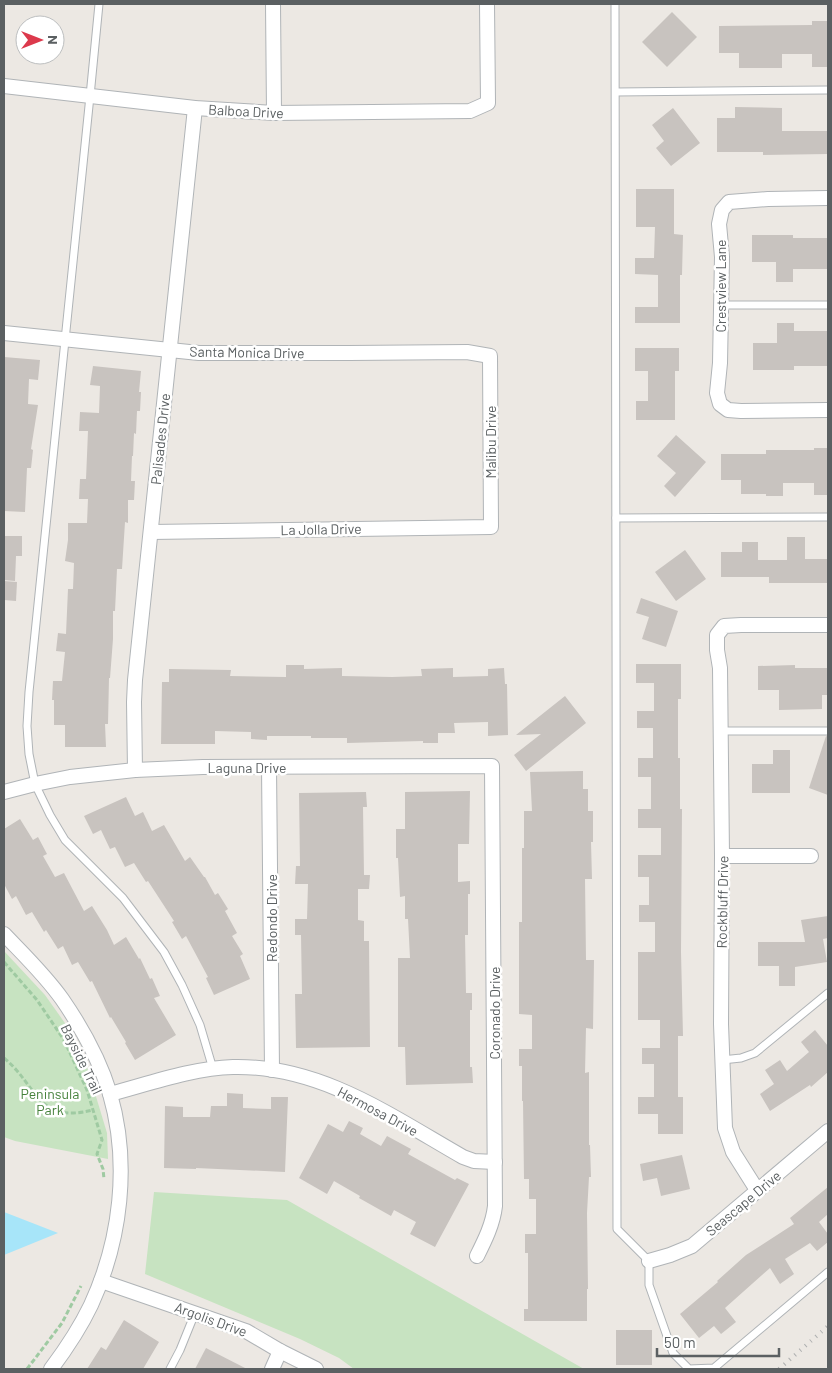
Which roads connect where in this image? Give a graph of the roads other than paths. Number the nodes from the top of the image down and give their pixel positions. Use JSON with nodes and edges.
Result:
{"nodes":[{"id":1,"x":99,"y":4,"type":"edge"},
{"id":2,"x":273,"y":4,"type":"edge"},
{"id":3,"x":487,"y":4,"type":"edge"},
{"id":4,"x":615,"y":4,"type":"edge"},
{"id":5,"x":4,"y":86,"type":"edge"},
{"id":6,"x":828,"y":90,"type":"edge"},
{"id":7,"x":616,"y":92,"type":"junction"},
{"id":8,"x":90,"y":96,"type":"junction"},
{"id":9,"x":195,"y":108,"type":"junction"},
{"id":10,"x":274,"y":114,"type":"junction"},
{"id":11,"x":828,"y":198,"type":"edge"},
{"id":12,"x":721,"y":305,"type":"junction"},
{"id":13,"x":828,"y":305,"type":"edge"},
{"id":14,"x":4,"y":332,"type":"edge"},
{"id":15,"x":65,"y":339,"type":"junction"},
{"id":16,"x":169,"y":350,"type":"junction"},
{"id":17,"x":490,"y":356,"type":"joint"},
{"id":18,"x":828,"y":410,"type":"edge"},
{"id":19,"x":828,"y":517,"type":"edge"},
{"id":20,"x":616,"y":518,"type":"junction"},
{"id":21,"x":491,"y":527,"type":"joint"},
{"id":22,"x":151,"y":532,"type":"junction"},
{"id":23,"x":828,"y":625,"type":"edge"},
{"id":24,"x":721,"y":731,"type":"junction"},
{"id":25,"x":828,"y":731,"type":"edge"},
{"id":26,"x":492,"y":766,"type":"joint"},
{"id":27,"x":269,"y":767,"type":"junction"},
{"id":28,"x":135,"y":770,"type":"junction"},
{"id":29,"x":35,"y":784,"type":"junction"},
{"id":30,"x":4,"y":792,"type":"edge"},
{"id":31,"x":722,"y":856,"type":"junction"},
{"id":32,"x":811,"y":856,"type":"dead end"},
{"id":33,"x":4,"y":934,"type":"edge"},
{"id":34,"x":828,"y":993,"type":"edge"},
{"id":35,"x":722,"y":1060,"type":"junction"},
{"id":36,"x":213,"y":1069,"type":"junction"},
{"id":37,"x":272,"y":1070,"type":"junction"},
{"id":38,"x":110,"y":1094,"type":"junction"},
{"id":39,"x":828,"y":1131,"type":"edge"},
{"id":40,"x":495,"y":1162,"type":"junction"},
{"id":41,"x":757,"y":1190,"type":"junction"},
{"id":42,"x":477,"y":1256,"type":"dead end"},
{"id":43,"x":649,"y":1260,"type":"junction"},
{"id":44,"x":828,"y":1272,"type":"edge"},
{"id":45,"x":101,"y":1281,"type":"junction"},
{"id":46,"x":195,"y":1313,"type":"junction"},
{"id":47,"x":280,"y":1351,"type":"junction"},
{"id":48,"x":51,"y":1369,"type":"edge"},
{"id":49,"x":170,"y":1369,"type":"edge"},
{"id":50,"x":272,"y":1369,"type":"edge"},
{"id":51,"x":316,"y":1369,"type":"edge"}],
"edges":[{"from":1,"to":8,"type":"lane"},
{"from":2,"to":10,"type":"street"},
{"from":3,"to":10,"type":"street","name":"Balboa Drive"},
{"from":4,"to":7,"type":"lane"},
{"from":5,"to":8,"type":"street","name":"Balboa Drive"},
{"from":6,"to":7,"type":"lane"},
{"from":7,"to":20,"type":"lane"},
{"from":8,"to":9,"type":"street","name":"Balboa Drive"},
{"from":8,"to":15,"type":"lane"},
{"from":9,"to":10,"type":"street","name":"Balboa Drive"},
{"from":9,"to":16,"type":"street","name":"Palisades Drive"},
{"from":11,"to":12,"type":"street","name":"Crestview Lane"},
{"from":12,"to":13,"type":"lane"},
{"from":12,"to":18,"type":"street","name":"Crestview Lane"},
{"from":14,"to":15,"type":"street","name":"Santa Monica Drive"},
{"from":15,"to":16,"type":"street","name":"Santa Monica Drive"},
{"from":15,"to":29,"type":"lane"},
{"from":16,"to":17,"type":"street","name":"Santa Monica Drive"},
{"from":16,"to":22,"type":"street","name":"Palisades Drive"},
{"from":17,"to":21,"type":"street","name":"Malibu Drive"},
{"from":19,"to":20,"type":"lane"},
{"from":20,"to":43,"type":"lane"},
{"from":21,"to":22,"type":"street","name":"La Jolla Drive"},
{"from":22,"to":28,"type":"street","name":"Palisades Drive"},
{"from":23,"to":24,"type":"street","name":"Rockbluff Drive"},
{"from":24,"to":25,"type":"lane"},
{"from":24,"to":31,"type":"street","name":"Rockbluff Drive"},
{"from":26,"to":27,"type":"street","name":"Laguna Drive"},
{"from":26,"to":40,"type":"street","name":"Coronado Drive"},
{"from":27,"to":28,"type":"street","name":"Laguna Drive"},
{"from":27,"to":37,"type":"street","name":"Redondo Drive"},
{"from":28,"to":29,"type":"street","name":"Laguna Drive"},
{"from":29,"to":30,"type":"street","name":"Laguna Drive"},
{"from":29,"to":36,"type":"lane"},
{"from":31,"to":32,"type":"street"},
{"from":31,"to":35,"type":"street","name":"Rockbluff Drive"},
{"from":33,"to":38,"type":"street"},
{"from":34,"to":35,"type":"lane"},
{"from":35,"to":41,"type":"street","name":"Rockbluff Drive"},
{"from":36,"to":37,"type":"street","name":"Hermosa Drive"},
{"from":36,"to":38,"type":"street","name":"Hermosa Drive"},
{"from":37,"to":40,"type":"street","name":"Hermosa Drive"},
{"from":38,"to":45,"type":"street"},
{"from":39,"to":41,"type":"street","name":"Seascape Drive"},
{"from":40,"to":42,"type":"street","name":"Coronado Drive"},
{"from":41,"to":43,"type":"street","name":"Seascape Drive"},
{"from":43,"to":44,"type":"lane"},
{"from":45,"to":46,"type":"street","name":"Argolis Drive"},
{"from":45,"to":48,"type":"street"},
{"from":46,"to":47,"type":"street","name":"Argolis Drive"},
{"from":46,"to":49,"type":"lane"},
{"from":47,"to":50,"type":"street"},
{"from":47,"to":51,"type":"street","name":"Argolis Drive"}]}
